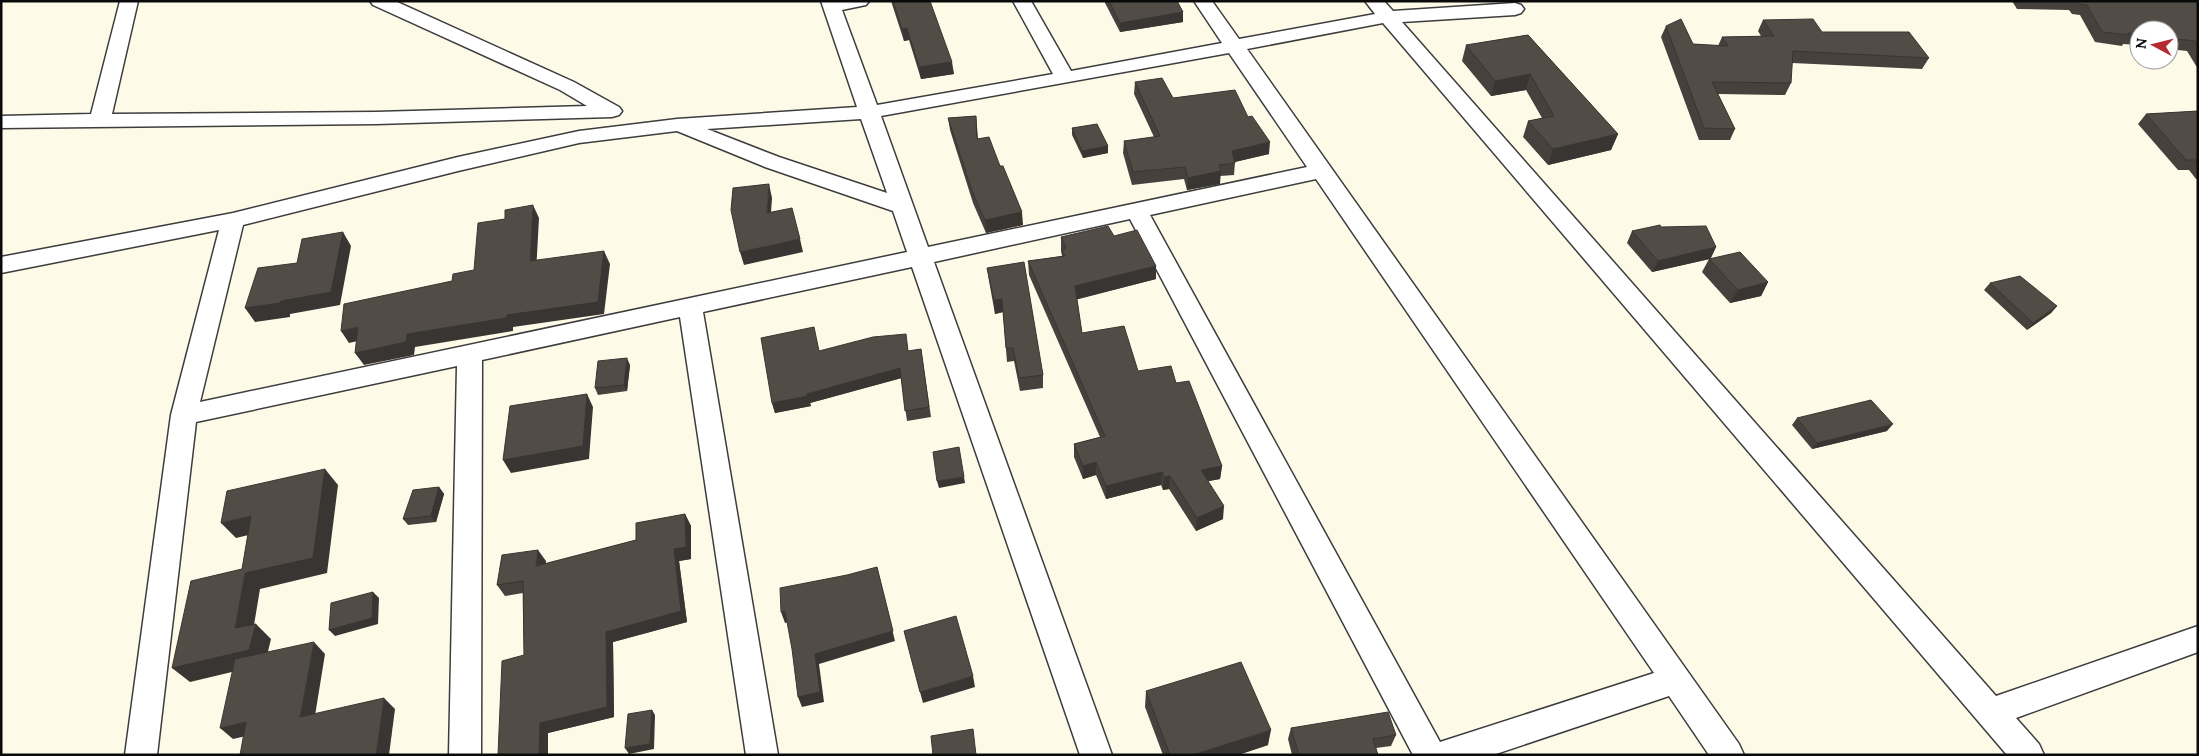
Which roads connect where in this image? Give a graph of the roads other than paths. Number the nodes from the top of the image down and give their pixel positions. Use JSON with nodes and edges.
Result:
{"nodes":[{"id":1,"x":129,"y":1,"type":"edge"},
{"id":2,"x":379,"y":1,"type":"edge"},
{"id":3,"x":860,"y":1,"type":"edge"},
{"id":4,"x":1022,"y":1,"type":"edge"},
{"id":5,"x":1203,"y":1,"type":"edge"},
{"id":6,"x":831,"y":4,"type":"edge"},
{"id":7,"x":1381,"y":9,"type":"edge"},
{"id":8,"x":1515,"y":9,"type":"dead end"},
{"id":9,"x":1234,"y":47,"type":"junction"},
{"id":10,"x":1065,"y":78,"type":"junction"},
{"id":11,"x":612,"y":110,"type":"junction"},
{"id":12,"x":869,"y":112,"type":"junction"},
{"id":13,"x":100,"y":120,"type":"junction"},
{"id":14,"x":1,"y":122,"type":"edge"},
{"id":15,"x":677,"y":125,"type":"junction"},
{"id":16,"x":1321,"y":171,"type":"junction"},
{"id":17,"x":902,"y":206,"type":"junction"},
{"id":18,"x":1136,"y":210,"type":"junction"},
{"id":19,"x":233,"y":220,"type":"junction"},
{"id":20,"x":920,"y":256,"type":"junction"},
{"id":21,"x":1,"y":265,"type":"edge"},
{"id":22,"x":690,"y":306,"type":"junction"},
{"id":23,"x":470,"y":353,"type":"junction"},
{"id":24,"x":184,"y":416,"type":"junction"},
{"id":25,"x":2198,"y":639,"type":"edge"},
{"id":26,"x":1676,"y":680,"type":"junction"},
{"id":27,"x":1991,"y":712,"type":"junction"},
{"id":28,"x":141,"y":755,"type":"edge"},
{"id":29,"x":466,"y":755,"type":"edge"},
{"id":30,"x":762,"y":755,"type":"edge"},
{"id":31,"x":1096,"y":755,"type":"edge"},
{"id":32,"x":1430,"y":755,"type":"edge"},
{"id":33,"x":1446,"y":755,"type":"edge"},
{"id":34,"x":1728,"y":755,"type":"edge"},
{"id":35,"x":2028,"y":755,"type":"edge"}],
"edges":[{"from":1,"to":13,"type":"street"},
{"from":2,"to":11,"type":"street"},
{"from":3,"to":6,"type":"street"},
{"from":4,"to":10,"type":"street"},
{"from":5,"to":9,"type":"street"},
{"from":6,"to":12,"type":"street"},
{"from":7,"to":8,"type":"street"},
{"from":7,"to":9,"type":"street"},
{"from":7,"to":27,"type":"street"},
{"from":9,"to":10,"type":"street"},
{"from":9,"to":16,"type":"street"},
{"from":10,"to":12,"type":"street"},
{"from":11,"to":13,"type":"street"},
{"from":11,"to":15,"type":"street"},
{"from":12,"to":15,"type":"street"},
{"from":12,"to":17,"type":"street"},
{"from":13,"to":14,"type":"street"},
{"from":15,"to":17,"type":"street"},
{"from":15,"to":19,"type":"street"},
{"from":16,"to":18,"type":"street"},
{"from":16,"to":26,"type":"street"},
{"from":17,"to":20,"type":"street"},
{"from":18,"to":20,"type":"street"},
{"from":18,"to":32,"type":"street"},
{"from":19,"to":21,"type":"street"},
{"from":19,"to":24,"type":"street"},
{"from":20,"to":22,"type":"street"},
{"from":20,"to":31,"type":"street"},
{"from":22,"to":23,"type":"street"},
{"from":22,"to":30,"type":"street"},
{"from":23,"to":24,"type":"street"},
{"from":23,"to":29,"type":"street"},
{"from":24,"to":28,"type":"street"},
{"from":25,"to":27,"type":"street"},
{"from":26,"to":33,"type":"street"},
{"from":26,"to":34,"type":"street"},
{"from":27,"to":35,"type":"street"}]}
